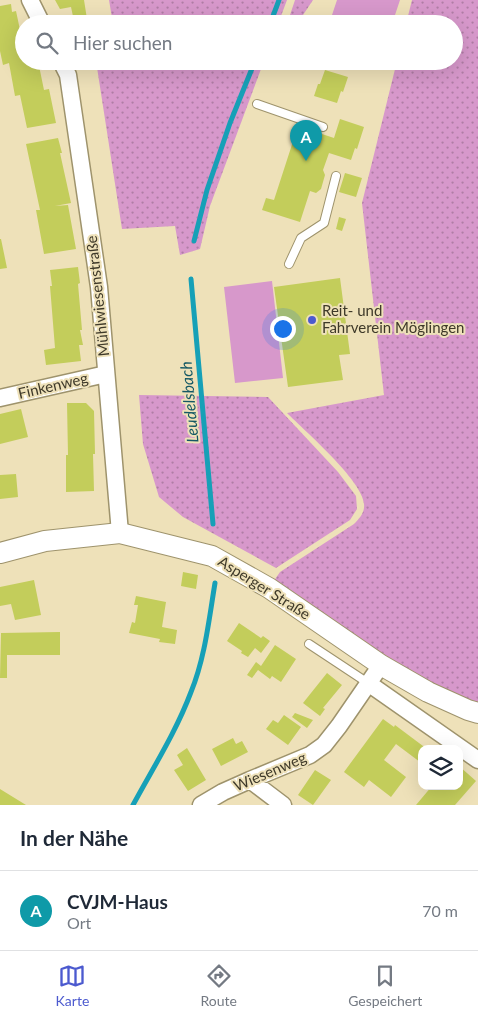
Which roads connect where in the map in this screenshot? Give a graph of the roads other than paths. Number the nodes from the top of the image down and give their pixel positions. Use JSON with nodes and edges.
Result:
{"nodes":[{"id":1,"x":30,"y":0,"type":"edge"},
{"id":2,"x":38,"y":15,"type":"edge"},
{"id":3,"x":66,"y":70,"type":"edge"},
{"id":4,"x":257,"y":104,"type":"dead end"},
{"id":5,"x":324,"y":127,"type":"dead end"},
{"id":6,"x":336,"y":176,"type":"dead end"},
{"id":7,"x":289,"y":264,"type":"dead end"},
{"id":8,"x":106,"y":374,"type":"junction"},
{"id":9,"x":0,"y":398,"type":"edge"},
{"id":10,"x":120,"y":533,"type":"junction"},
{"id":11,"x":0,"y":553,"type":"edge"},
{"id":12,"x":309,"y":644,"type":"dead end"},
{"id":13,"x":381,"y":665,"type":"junction"},
{"id":14,"x":368,"y":683,"type":"junction"},
{"id":15,"x":478,"y":713,"type":"edge"},
{"id":16,"x":478,"y":760,"type":"edge"},
{"id":17,"x":250,"y":780,"type":"junction"},
{"id":18,"x":224,"y":798,"type":"edge"},
{"id":19,"x":201,"y":805,"type":"edge"},
{"id":20,"x":282,"y":805,"type":"edge"}],
"edges":[{"from":1,"to":2,"type":"street"},
{"from":3,"to":8,"type":"street","name":"Mühlwiesenstraße"},
{"from":4,"to":5,"type":"lane"},
{"from":6,"to":7,"type":"lane"},
{"from":8,"to":9,"type":"street","name":"Finkenweg"},
{"from":8,"to":10,"type":"street","name":"Mühlwiesenstraße"},
{"from":10,"to":11,"type":"street","name":"Asperger Straße"},
{"from":10,"to":13,"type":"street","name":"Asperger Straße"},
{"from":12,"to":14,"type":"lane"},
{"from":13,"to":14,"type":"street","name":"Wiesenweg"},
{"from":13,"to":15,"type":"street","name":"Asperger Straße"},
{"from":14,"to":16,"type":"street"},
{"from":14,"to":17,"type":"street","name":"Wiesenweg"},
{"from":17,"to":18,"type":"street","name":"Wiesenweg"},
{"from":17,"to":20,"type":"street"},
{"from":18,"to":19,"type":"street","name":"Wiesenweg"}]}
